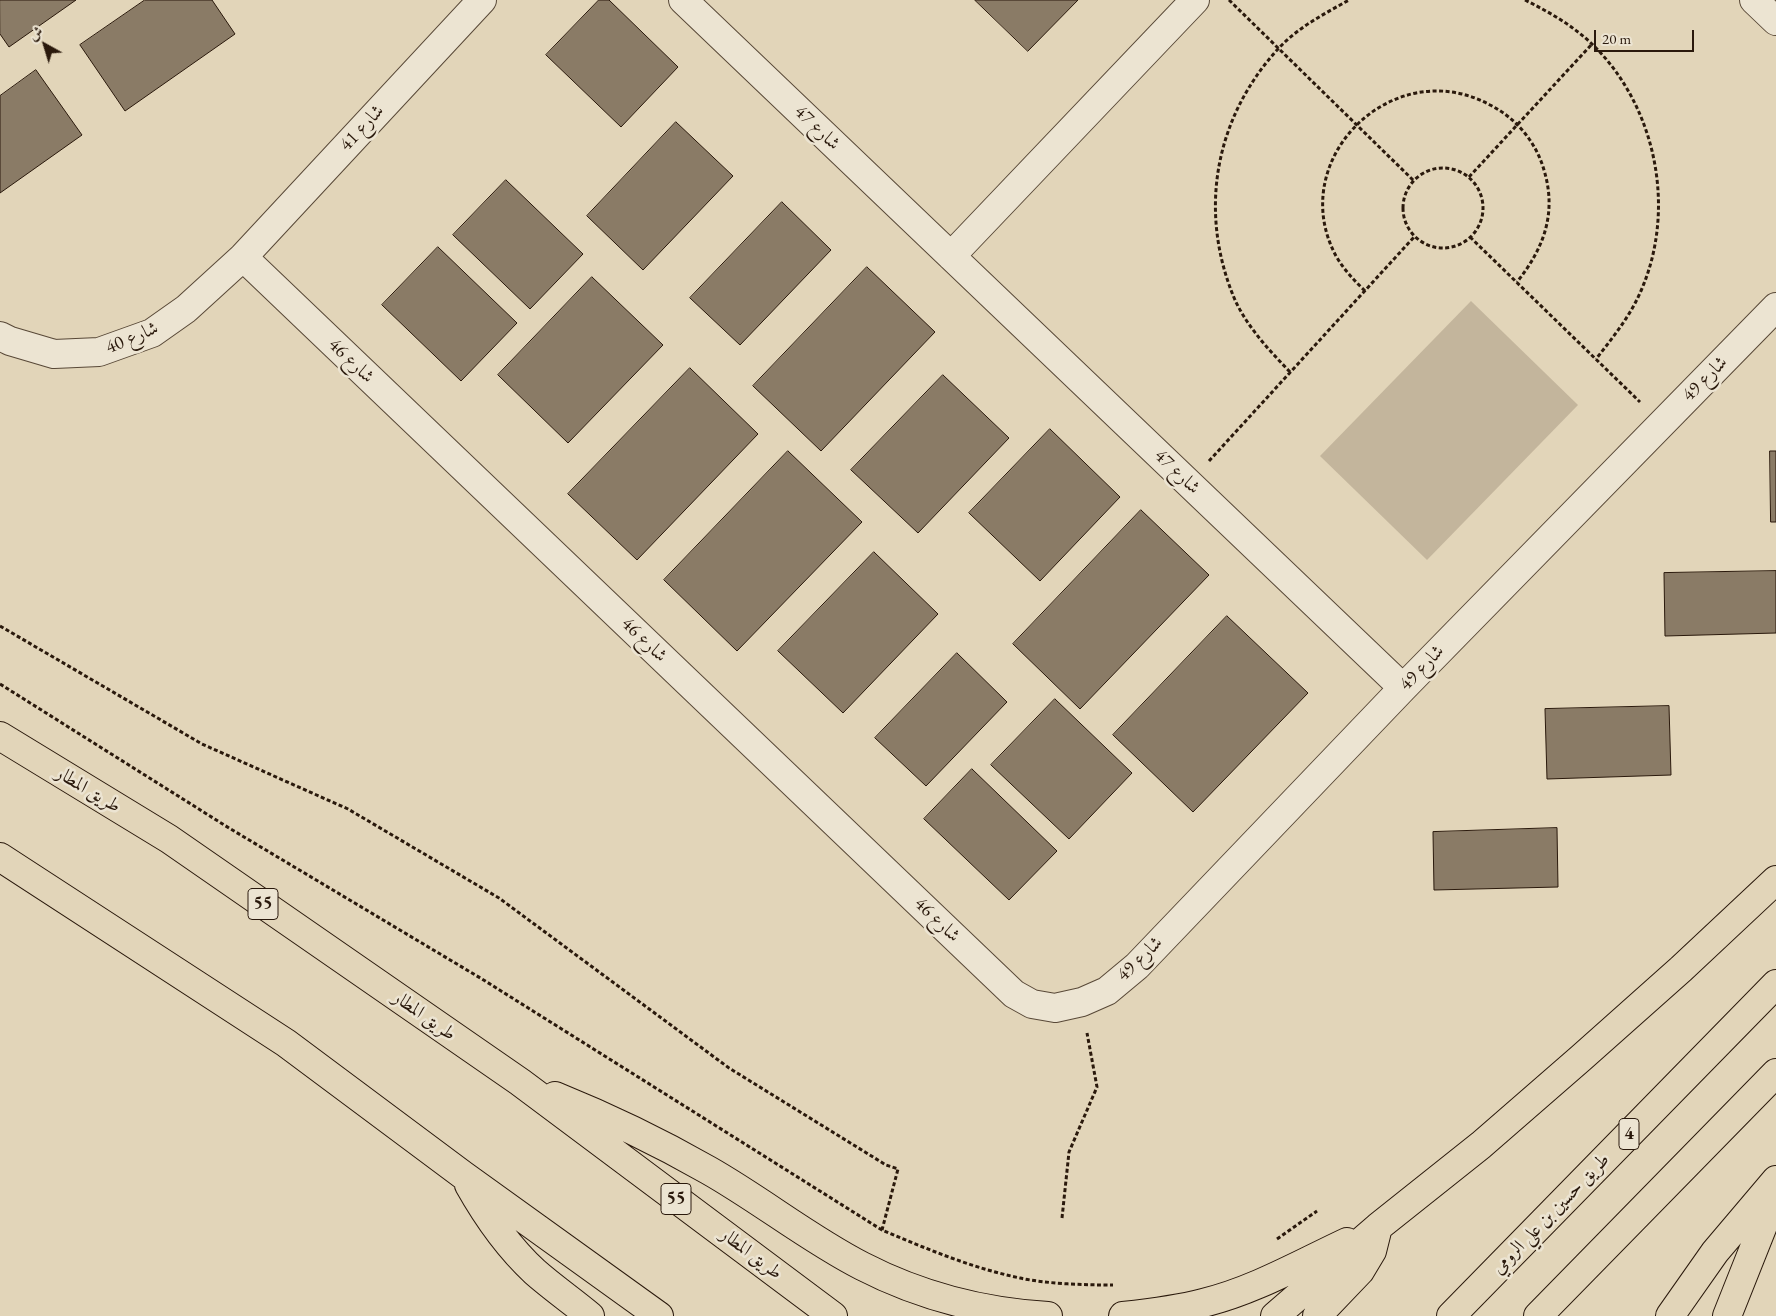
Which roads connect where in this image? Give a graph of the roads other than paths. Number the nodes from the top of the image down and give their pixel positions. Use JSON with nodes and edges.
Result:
{"nodes":[{"id":1,"x":482,"y":0,"type":"edge"},
{"id":2,"x":683,"y":0,"type":"edge"},
{"id":3,"x":1194,"y":0,"type":"edge"},
{"id":4,"x":1754,"y":0,"type":"edge"},
{"id":5,"x":1776,"y":21,"type":"edge"},
{"id":6,"x":951,"y":256,"type":"junction"},
{"id":7,"x":242,"y":257,"type":"junction"},
{"id":8,"x":1776,"y":307,"type":"edge"},
{"id":9,"x":0,"y":336,"type":"edge"},
{"id":10,"x":1403,"y":688,"type":"junction"},
{"id":11,"x":0,"y":736,"type":"edge"},
{"id":12,"x":0,"y":857,"type":"edge"},
{"id":13,"x":1776,"y":880,"type":"edge"},
{"id":14,"x":1776,"y":984,"type":"edge"},
{"id":15,"x":1055,"y":1008,"type":"joint"},
{"id":16,"x":1776,"y":1073,"type":"edge"},
{"id":17,"x":520,"y":1082,"type":"junction"},
{"id":18,"x":464,"y":1175,"type":"junction"},
{"id":19,"x":1776,"y":1180,"type":"edge"},
{"id":20,"x":1776,"y":1199,"type":"edge"},
{"id":21,"x":1378,"y":1228,"type":"junction"},
{"id":22,"x":590,"y":1316,"type":"edge"},
{"id":23,"x":659,"y":1316,"type":"edge"},
{"id":24,"x":833,"y":1316,"type":"edge"},
{"id":25,"x":1048,"y":1316,"type":"edge"},
{"id":26,"x":1123,"y":1316,"type":"edge"},
{"id":27,"x":1275,"y":1316,"type":"edge"},
{"id":28,"x":1317,"y":1316,"type":"edge"},
{"id":29,"x":1452,"y":1316,"type":"edge"},
{"id":30,"x":1538,"y":1316,"type":"edge"},
{"id":31,"x":1670,"y":1316,"type":"edge"},
{"id":32,"x":1727,"y":1316,"type":"edge"}],
"edges":[{"from":1,"to":7,"type":"street","name":"شارع 41"},
{"from":2,"to":6,"type":"street","name":"شارع 47"},
{"from":3,"to":6,"type":"street"},
{"from":4,"to":5,"type":"street"},
{"from":6,"to":10,"type":"street","name":"شارع 47"},
{"from":7,"to":9,"type":"street","name":"شارع 40"},
{"from":7,"to":15,"type":"street","name":"شارع 46"},
{"from":8,"to":10,"type":"street","name":"شارع 49"},
{"from":10,"to":15,"type":"street","name":"شارع 49"},
{"from":11,"to":17,"type":"highway","name":"طريق المطار","number":"55"},
{"from":12,"to":18,"type":"highway"},
{"from":13,"to":21,"type":"highway"},
{"from":14,"to":29,"type":"highway","name":"طريق حسين بن علي الرومي","number":"4"},
{"from":16,"to":30,"type":"highway"},
{"from":17,"to":24,"type":"highway","name":"طريق المطار","number":"55"},
{"from":17,"to":25,"type":"highway"},
{"from":18,"to":22,"type":"highway"},
{"from":18,"to":23,"type":"highway"},
{"from":19,"to":31,"type":"highway"},
{"from":20,"to":32,"type":"highway"},
{"from":21,"to":26,"type":"highway"},
{"from":21,"to":27,"type":"highway"},
{"from":21,"to":28,"type":"highway"}]}
